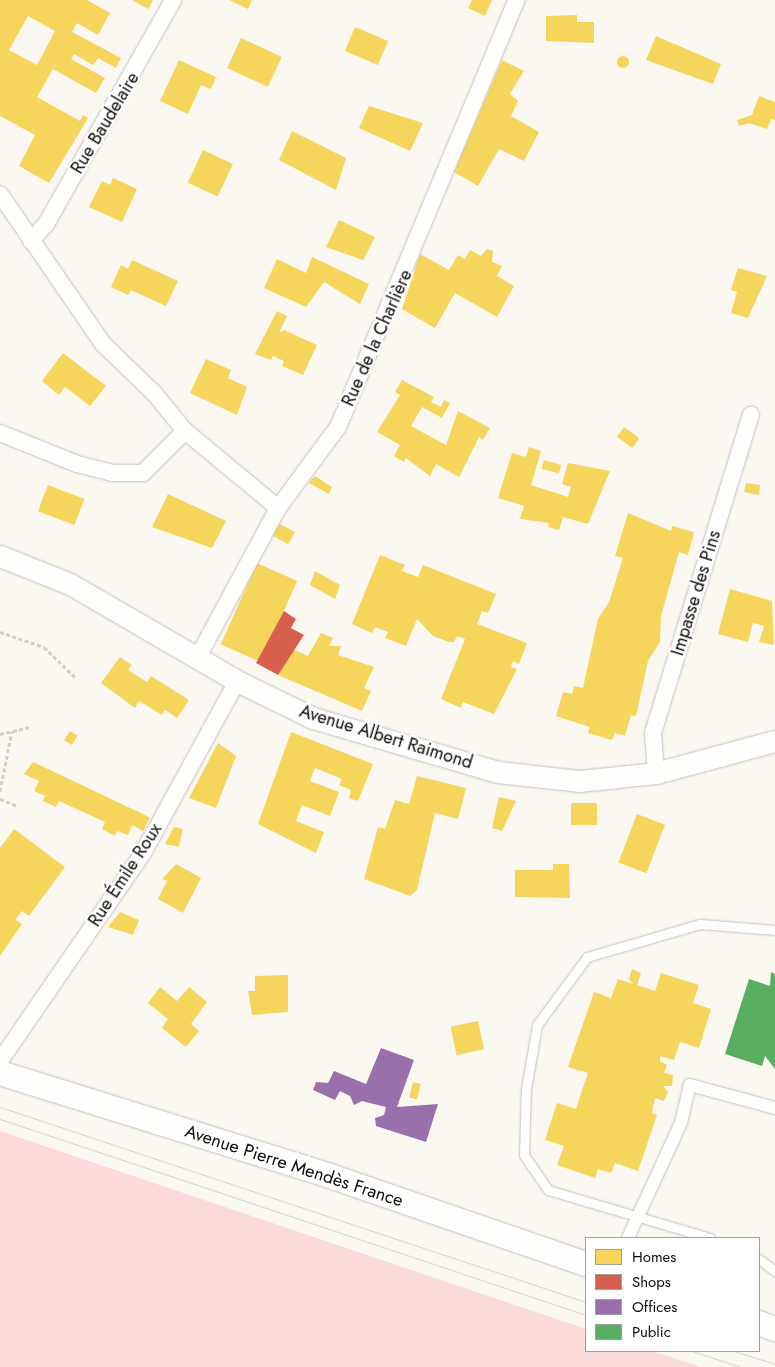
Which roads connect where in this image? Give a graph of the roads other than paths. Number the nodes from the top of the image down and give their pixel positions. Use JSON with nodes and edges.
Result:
{"nodes":[{"id":1,"x":173,"y":0,"type":"edge"},
{"id":2,"x":517,"y":0,"type":"edge"},
{"id":3,"x":0,"y":194,"type":"edge"},
{"id":4,"x":31,"y":242,"type":"junction"},
{"id":5,"x":751,"y":415,"type":"dead end"},
{"id":6,"x":185,"y":431,"type":"junction"},
{"id":7,"x":0,"y":433,"type":"edge"},
{"id":8,"x":278,"y":508,"type":"junction"},
{"id":9,"x":0,"y":556,"type":"edge"},
{"id":10,"x":199,"y":655,"type":"junction"},
{"id":11,"x":237,"y":680,"type":"junction"},
{"id":12,"x":775,"y":741,"type":"edge"},
{"id":13,"x":656,"y":773,"type":"junction"},
{"id":14,"x":775,"y":930,"type":"edge"},
{"id":15,"x":0,"y":1061,"type":"edge"},
{"id":16,"x":0,"y":1073,"type":"edge"},
{"id":17,"x":775,"y":1108,"type":"edge"},
{"id":18,"x":638,"y":1217,"type":"junction"},
{"id":19,"x":628,"y":1237,"type":"edge"},
{"id":20,"x":707,"y":1237,"type":"edge"},
{"id":21,"x":760,"y":1259,"type":"edge"},
{"id":22,"x":585,"y":1264,"type":"edge"},
{"id":23,"x":775,"y":1271,"type":"edge"},
{"id":24,"x":760,"y":1323,"type":"edge"},
{"id":25,"x":775,"y":1329,"type":"edge"}],
"edges":[{"from":1,"to":4,"type":"street","name":"Rue Baudelaire"},
{"from":2,"to":8,"type":"street","name":"Rue de la Charlière"},
{"from":3,"to":4,"type":"street"},
{"from":4,"to":6,"type":"street"},
{"from":5,"to":13,"type":"street","name":"Impasse des Pins"},
{"from":6,"to":7,"type":"street"},
{"from":6,"to":8,"type":"street"},
{"from":8,"to":10,"type":"street","name":"Rue de la Charlière"},
{"from":9,"to":10,"type":"street","name":"Avenue Albert Raimond"},
{"from":10,"to":11,"type":"street","name":"Avenue Albert Raimond"},
{"from":11,"to":13,"type":"street","name":"Avenue Albert Raimond"},
{"from":11,"to":15,"type":"street","name":"Rue Émile Roux"},
{"from":12,"to":13,"type":"street","name":"Avenue Albert Raimond"},
{"from":14,"to":18,"type":"lane"},
{"from":16,"to":22,"type":"main road","name":"Avenue Pierre Mendès France"},
{"from":17,"to":18,"type":"street"},
{"from":18,"to":19,"type":"street"},
{"from":18,"to":20,"type":"lane"},
{"from":21,"to":23,"type":"lane"},
{"from":24,"to":25,"type":"main road"}]}
